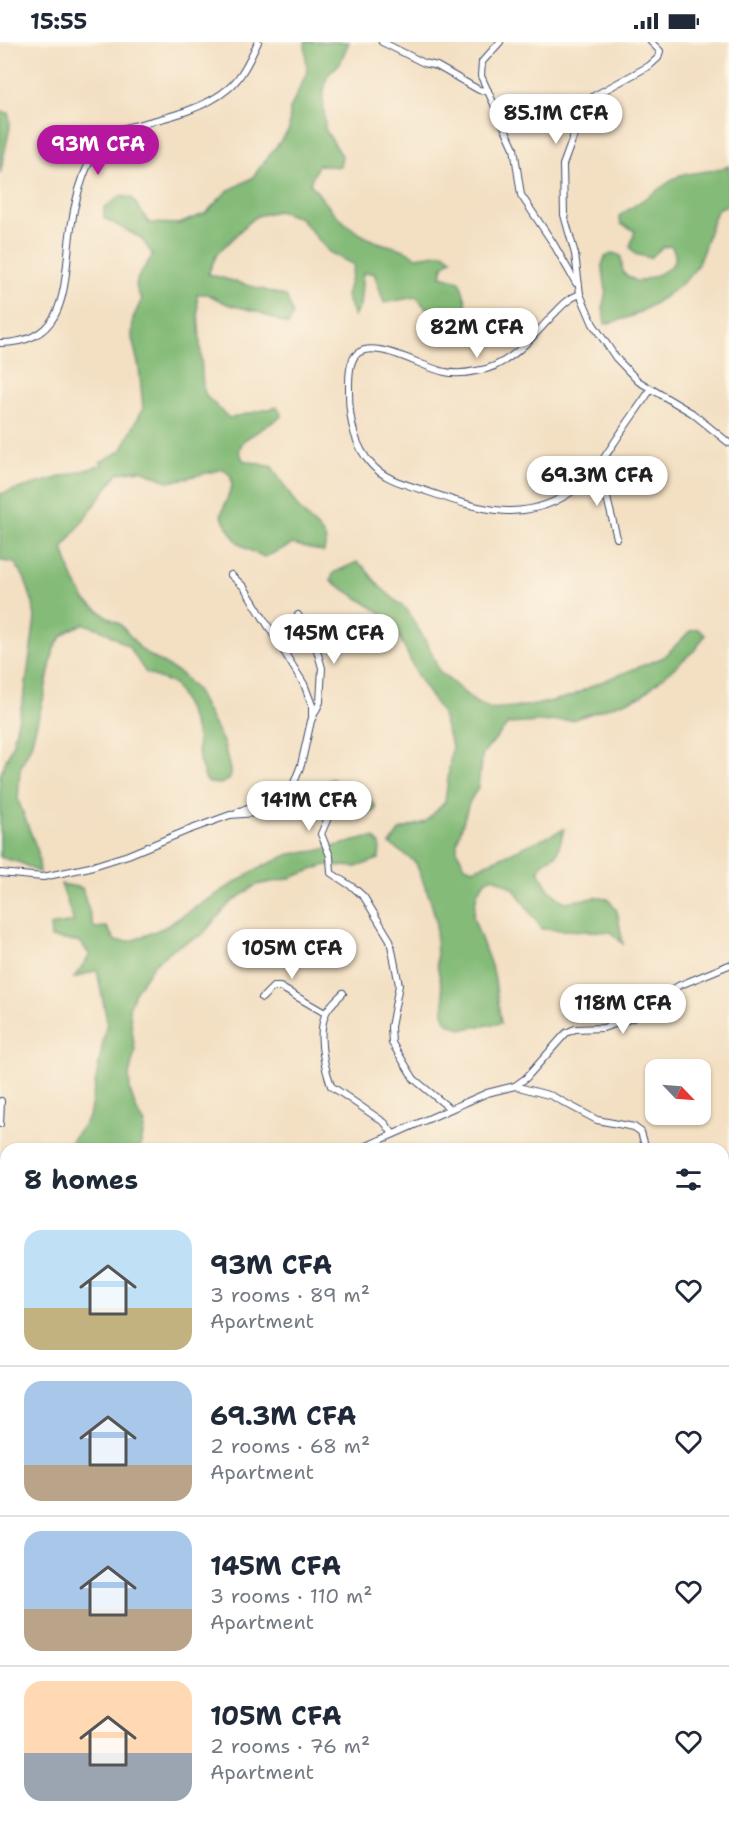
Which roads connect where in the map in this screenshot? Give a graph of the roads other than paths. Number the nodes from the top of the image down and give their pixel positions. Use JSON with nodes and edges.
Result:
{"nodes":[{"id":1,"x":258,"y":42,"type":"edge"},
{"id":2,"x":382,"y":42,"type":"edge"},
{"id":3,"x":500,"y":42,"type":"edge"},
{"id":4,"x":651,"y":42,"type":"edge"},
{"id":5,"x":488,"y":91,"type":"junction"},
{"id":6,"x":578,"y":286,"type":"junction"},
{"id":7,"x":580,"y":294,"type":"junction"},
{"id":8,"x":0,"y":343,"type":"edge"},
{"id":9,"x":651,"y":389,"type":"junction"},
{"id":10,"x":729,"y":443,"type":"edge"},
{"id":11,"x":596,"y":469,"type":"junction"},
{"id":12,"x":617,"y":538,"type":"dead end"},
{"id":13,"x":231,"y":575,"type":"dead end"},
{"id":14,"x":297,"y":615,"type":"dead end"},
{"id":15,"x":311,"y":721,"type":"junction"},
{"id":16,"x":290,"y":789,"type":"junction"},
{"id":17,"x":296,"y":810,"type":"junction"},
{"id":18,"x":230,"y":815,"type":"junction"},
{"id":19,"x":0,"y":873,"type":"edge"},
{"id":20,"x":729,"y":965,"type":"edge"},
{"id":21,"x":343,"y":993,"type":"dead end"},
{"id":22,"x":262,"y":998,"type":"dead end"},
{"id":23,"x":325,"y":1013,"type":"junction"},
{"id":24,"x":515,"y":1086,"type":"junction"},
{"id":25,"x":1,"y":1101,"type":"edge"},
{"id":26,"x":449,"y":1108,"type":"junction"},
{"id":27,"x":0,"y":1124,"type":"edge"},
{"id":28,"x":393,"y":1134,"type":"junction"},
{"id":29,"x":373,"y":1143,"type":"edge"},
{"id":30,"x":644,"y":1143,"type":"edge"}],
"edges":[{"from":1,"to":8,"type":"street"},
{"from":2,"to":5,"type":"street"},
{"from":3,"to":5,"type":"street"},
{"from":4,"to":6,"type":"street"},
{"from":5,"to":6,"type":"street"},
{"from":6,"to":7,"type":"street"},
{"from":7,"to":9,"type":"street"},
{"from":7,"to":11,"type":"street"},
{"from":9,"to":10,"type":"street"},
{"from":9,"to":11,"type":"street"},
{"from":11,"to":12,"type":"street"},
{"from":13,"to":15,"type":"street"},
{"from":14,"to":15,"type":"street"},
{"from":15,"to":16,"type":"street"},
{"from":16,"to":17,"type":"street"},
{"from":16,"to":18,"type":"street"},
{"from":17,"to":18,"type":"street"},
{"from":17,"to":26,"type":"street"},
{"from":18,"to":19,"type":"street"},
{"from":20,"to":24,"type":"street"},
{"from":21,"to":23,"type":"street"},
{"from":22,"to":23,"type":"street"},
{"from":23,"to":28,"type":"street"},
{"from":24,"to":26,"type":"street"},
{"from":24,"to":30,"type":"street"},
{"from":25,"to":27,"type":"street"},
{"from":26,"to":28,"type":"street"},
{"from":28,"to":29,"type":"street"}]}
